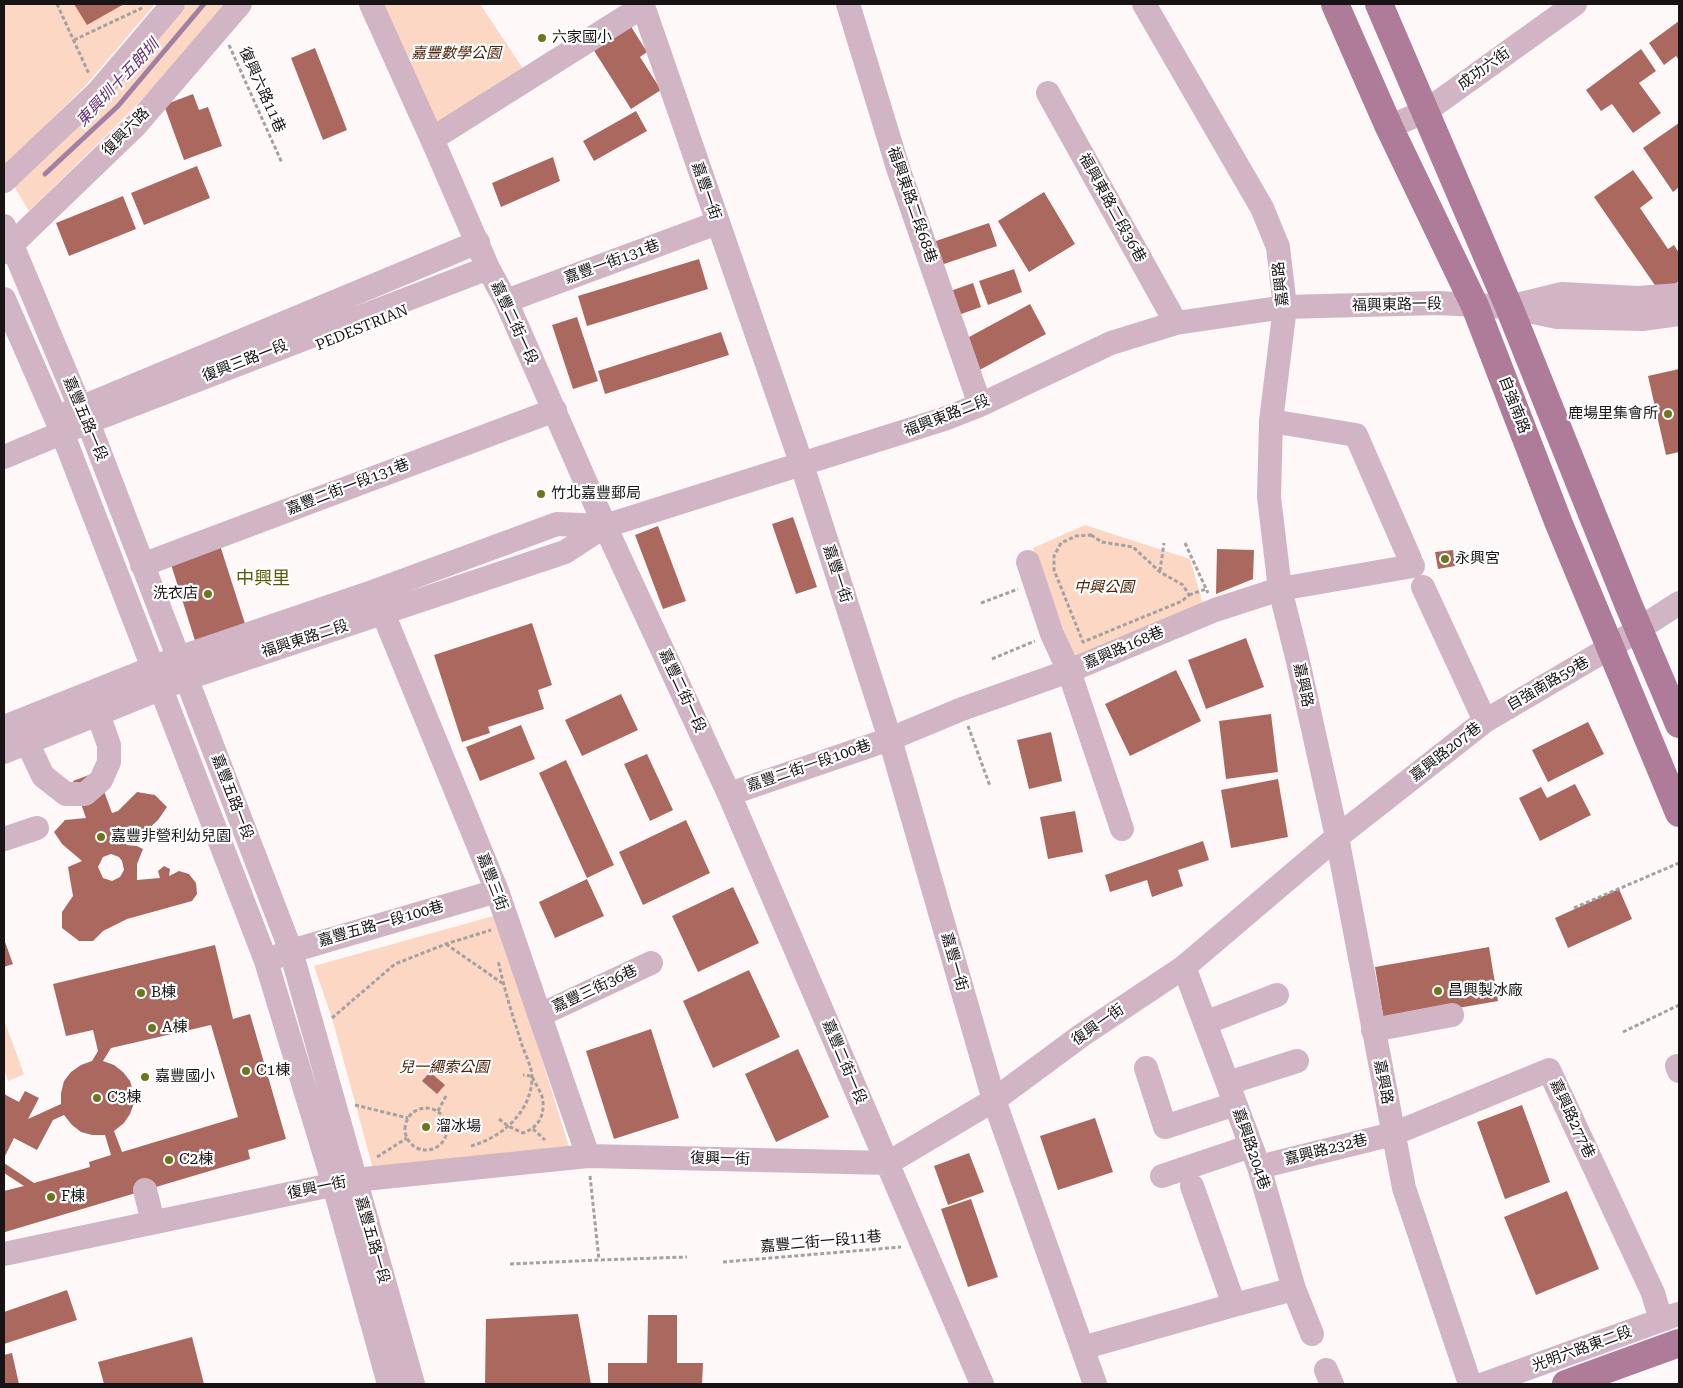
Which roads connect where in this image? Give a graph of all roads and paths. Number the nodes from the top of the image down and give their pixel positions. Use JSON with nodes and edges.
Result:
{"nodes":[{"id":1,"x":57,"y":4,"type":"edge"},
{"id":2,"x":173,"y":4,"type":"edge"},
{"id":3,"x":240,"y":4,"type":"edge"},
{"id":4,"x":370,"y":4,"type":"edge"},
{"id":5,"x":848,"y":4,"type":"edge"},
{"id":6,"x":1144,"y":4,"type":"edge"},
{"id":7,"x":1335,"y":4,"type":"edge"},
{"id":8,"x":1378,"y":4,"type":"edge"},
{"id":9,"x":1575,"y":4,"type":"edge"},
{"id":10,"x":643,"y":5,"type":"edge"},
{"id":11,"x":143,"y":8,"type":"dead end"},
{"id":12,"x":221,"y":26,"type":"junction"},
{"id":13,"x":74,"y":40,"type":"junction"},
{"id":14,"x":98,"y":92,"type":"junction"},
{"id":15,"x":1048,"y":93,"type":"dead end"},
{"id":16,"x":1426,"y":111,"type":"junction"},
{"id":17,"x":1389,"y":127,"type":"junction"},
{"id":18,"x":432,"y":139,"type":"junction"},
{"id":19,"x":282,"y":163,"type":"dead end"},
{"id":20,"x":4,"y":181,"type":"edge"},
{"id":21,"x":717,"y":223,"type":"junction"},
{"id":22,"x":6,"y":241,"type":"edge"},
{"id":23,"x":478,"y":242,"type":"junction"},
{"id":24,"x":490,"y":272,"type":"junction"},
{"id":25,"x":1679,"y":294,"type":"edge"},
{"id":26,"x":4,"y":299,"type":"edge"},
{"id":27,"x":506,"y":300,"type":"junction"},
{"id":28,"x":1475,"y":306,"type":"junction"},
{"id":29,"x":1285,"y":307,"type":"junction"},
{"id":30,"x":1509,"y":307,"type":"junction"},
{"id":31,"x":1679,"y":314,"type":"edge"},
{"id":32,"x":1176,"y":323,"type":"junction"},
{"id":33,"x":980,"y":405,"type":"junction"},
{"id":34,"x":555,"y":410,"type":"junction"},
{"id":35,"x":87,"y":421,"type":"junction"},
{"id":36,"x":1271,"y":421,"type":"junction"},
{"id":37,"x":59,"y":426,"type":"junction"},
{"id":38,"x":4,"y":439,"type":"edge"},
{"id":39,"x":4,"y":457,"type":"edge"},
{"id":40,"x":802,"y":465,"type":"junction"},
{"id":41,"x":606,"y":526,"type":"junction"},
{"id":42,"x":1164,"y":543,"type":"dead end"},
{"id":43,"x":1185,"y":544,"type":"dead end"},
{"id":44,"x":142,"y":565,"type":"junction"},
{"id":45,"x":1415,"y":570,"type":"junction"},
{"id":46,"x":1031,"y":572,"type":"joint"},
{"id":47,"x":1160,"y":572,"type":"junction"},
{"id":48,"x":1280,"y":589,"type":"junction"},
{"id":49,"x":1189,"y":596,"type":"junction"},
{"id":50,"x":1210,"y":600,"type":"junction"},
{"id":51,"x":981,"y":603,"type":"dead end"},
{"id":52,"x":1679,"y":603,"type":"edge"},
{"id":53,"x":383,"y":613,"type":"junction"},
{"id":54,"x":1639,"y":630,"type":"junction"},
{"id":55,"x":1052,"y":634,"type":"junction"},
{"id":56,"x":1611,"y":648,"type":"junction"},
{"id":57,"x":992,"y":659,"type":"dead end"},
{"id":58,"x":183,"y":668,"type":"junction"},
{"id":59,"x":1069,"y":671,"type":"junction"},
{"id":60,"x":156,"y":678,"type":"junction"},
{"id":61,"x":962,"y":709,"type":"junction"},
{"id":62,"x":98,"y":714,"type":"junction"},
{"id":63,"x":1485,"y":720,"type":"junction"},
{"id":64,"x":1679,"y":724,"type":"edge"},
{"id":65,"x":4,"y":727,"type":"edge"},
{"id":66,"x":890,"y":739,"type":"junction"},
{"id":67,"x":27,"y":742,"type":"junction"},
{"id":68,"x":4,"y":752,"type":"edge"},
{"id":69,"x":990,"y":786,"type":"dead end"},
{"id":70,"x":729,"y":794,"type":"junction"},
{"id":71,"x":1679,"y":813,"type":"edge"},
{"id":72,"x":37,"y":828,"type":"dead end"},
{"id":73,"x":1122,"y":829,"type":"dead end"},
{"id":74,"x":1337,"y":837,"type":"junction"},
{"id":75,"x":4,"y":839,"type":"edge"},
{"id":76,"x":1679,"y":863,"type":"edge"},
{"id":77,"x":497,"y":891,"type":"junction"},
{"id":78,"x":1574,"y":908,"type":"dead end"},
{"id":79,"x":493,"y":939,"type":"dead end"},
{"id":80,"x":446,"y":944,"type":"junction"},
{"id":81,"x":291,"y":951,"type":"junction"},
{"id":82,"x":497,"y":957,"type":"dead end"},
{"id":83,"x":266,"y":961,"type":"junction"},
{"id":84,"x":651,"y":963,"type":"dead end"},
{"id":85,"x":1184,"y":967,"type":"junction"},
{"id":86,"x":503,"y":984,"type":"junction"},
{"id":87,"x":1277,"y":995,"type":"dead end"},
{"id":88,"x":1679,"y":1005,"type":"edge"},
{"id":89,"x":540,"y":1015,"type":"junction"},
{"id":90,"x":1452,"y":1015,"type":"dead end"},
{"id":91,"x":332,"y":1018,"type":"dead end"},
{"id":92,"x":1205,"y":1023,"type":"junction"},
{"id":93,"x":1374,"y":1030,"type":"junction"},
{"id":94,"x":1623,"y":1032,"type":"dead end"},
{"id":95,"x":1297,"y":1061,"type":"dead end"},
{"id":96,"x":1679,"y":1066,"type":"edge"},
{"id":97,"x":1146,"y":1068,"type":"dead end"},
{"id":98,"x":1679,"y":1071,"type":"edge"},
{"id":99,"x":523,"y":1075,"type":"dead end"},
{"id":100,"x":532,"y":1076,"type":"junction"},
{"id":101,"x":1232,"y":1094,"type":"junction"},
{"id":102,"x":446,"y":1096,"type":"dead end"},
{"id":103,"x":994,"y":1100,"type":"junction"},
{"id":104,"x":355,"y":1105,"type":"dead end"},
{"id":105,"x":438,"y":1111,"type":"junction"},
{"id":106,"x":408,"y":1118,"type":"junction"},
{"id":107,"x":499,"y":1119,"type":"dead end"},
{"id":108,"x":508,"y":1126,"type":"junction"},
{"id":109,"x":1393,"y":1134,"type":"junction"},
{"id":110,"x":407,"y":1138,"type":"junction"},
{"id":111,"x":469,"y":1147,"type":"dead end"},
{"id":112,"x":588,"y":1156,"type":"junction"},
{"id":113,"x":1255,"y":1156,"type":"junction"},
{"id":114,"x":380,"y":1159,"type":"dead end"},
{"id":115,"x":888,"y":1163,"type":"junction"},
{"id":116,"x":1162,"y":1176,"type":"dead end"},
{"id":117,"x":344,"y":1182,"type":"junction"},
{"id":118,"x":1192,"y":1186,"type":"dead end"},
{"id":119,"x":145,"y":1190,"type":"dead end"},
{"id":120,"x":153,"y":1222,"type":"junction"},
{"id":121,"x":922,"y":1245,"type":"junction"},
{"id":122,"x":4,"y":1254,"type":"edge"},
{"id":123,"x":687,"y":1258,"type":"dead end"},
{"id":124,"x":598,"y":1260,"type":"junction"},
{"id":125,"x":723,"y":1262,"type":"dead end"},
{"id":126,"x":510,"y":1264,"type":"dead end"},
{"id":127,"x":1294,"y":1289,"type":"junction"},
{"id":128,"x":1234,"y":1305,"type":"junction"},
{"id":129,"x":1672,"y":1316,"type":"edge"},
{"id":130,"x":1312,"y":1334,"type":"dead end"},
{"id":131,"x":1679,"y":1343,"type":"edge"},
{"id":132,"x":1082,"y":1348,"type":"junction"},
{"id":133,"x":389,"y":1384,"type":"edge"},
{"id":134,"x":413,"y":1384,"type":"edge"},
{"id":135,"x":982,"y":1384,"type":"edge"},
{"id":136,"x":1095,"y":1384,"type":"edge"},
{"id":137,"x":1470,"y":1384,"type":"edge"},
{"id":138,"x":1484,"y":1384,"type":"edge"},
{"id":139,"x":1566,"y":1384,"type":"edge"}],
"edges":[{"from":1,"to":13,"type":"path"},
{"from":2,"to":14,"type":"street"},
{"from":3,"to":12,"type":"street","name":"復興六路"},
{"from":4,"to":18,"type":"street","name":"嘉豐二街一段"},
{"from":5,"to":33,"type":"street","name":"福興東路二段68巷"},
{"from":6,"to":29,"type":"street","name":"嘉興路"},
{"from":7,"to":17,"type":"main road","name":"自強南路"},
{"from":8,"to":16,"type":"main road"},
{"from":9,"to":16,"type":"street","name":"成功六街"},
{"from":10,"to":18,"type":"street","name":"嘉豐一街"},
{"from":10,"to":21,"type":"street","name":"嘉豐一街"},
{"from":11,"to":13,"type":"path"},
{"from":12,"to":19,"type":"path","name":"復興六路11巷"},
{"from":12,"to":22,"type":"street","name":"復興六路"},
{"from":13,"to":14,"type":"path"},
{"from":14,"to":20,"type":"street"},
{"from":15,"to":32,"type":"street","name":"福興東路二段36巷"},
{"from":16,"to":17,"type":"street","name":"成功六街"},
{"from":16,"to":30,"type":"main road"},
{"from":17,"to":28,"type":"main road","name":"自強南路"},
{"from":18,"to":23,"type":"street","name":"嘉豐二街一段"},
{"from":21,"to":27,"type":"street","name":"嘉豐一街131巷"},
{"from":21,"to":40,"type":"street","name":"嘉豐一街"},
{"from":22,"to":35,"type":"street","name":"嘉豐五路一段"},
{"from":23,"to":24,"type":"street","name":"嘉豐二街一段"},
{"from":23,"to":35,"type":"street","name":"復興三路一段"},
{"from":24,"to":27,"type":"street","name":"嘉豐二街一段"},
{"from":24,"to":35,"type":"street","name":"復興三路一段"},
{"from":25,"to":30,"type":"street","name":"福興東路一段"},
{"from":26,"to":37,"type":"street","name":"嘉豐五路一段"},
{"from":27,"to":34,"type":"street","name":"嘉豐二街一段"},
{"from":28,"to":29,"type":"street","name":"福興東路一段"},
{"from":28,"to":30,"type":"street","name":"福興東路一段"},
{"from":28,"to":56,"type":"main road","name":"自強南路"},
{"from":29,"to":32,"type":"street","name":"福興東路二段"},
{"from":29,"to":36,"type":"street","name":"嘉興路"},
{"from":30,"to":31,"type":"street","name":"福興東路一段"},
{"from":30,"to":54,"type":"main road"},
{"from":32,"to":33,"type":"street","name":"福興東路二段"},
{"from":33,"to":40,"type":"street","name":"福興東路二段"},
{"from":34,"to":41,"type":"street","name":"嘉豐二街一段"},
{"from":34,"to":44,"type":"street","name":"嘉豐二街一段131巷"},
{"from":35,"to":37,"type":"street","name":"復興三路一段"},
{"from":35,"to":44,"type":"street","name":"嘉豐五路一段"},
{"from":36,"to":45,"type":"street","name":"嘉興路207巷"},
{"from":36,"to":48,"type":"street","name":"嘉興路"},
{"from":37,"to":38,"type":"street","name":"復興三路一段"},
{"from":37,"to":39,"type":"street","name":"復興三路一段"},
{"from":37,"to":60,"type":"street","name":"嘉豐五路一段"},
{"from":40,"to":41,"type":"street","name":"福興東路二段"},
{"from":40,"to":66,"type":"street","name":"嘉豐一街"},
{"from":41,"to":53,"type":"street","name":"福興東路二段"},
{"from":41,"to":58,"type":"street","name":"福興東路二段"},
{"from":41,"to":70,"type":"street","name":"嘉豐二街一段"},
{"from":42,"to":47,"type":"path"},
{"from":43,"to":50,"type":"path"},
{"from":44,"to":58,"type":"street","name":"嘉豐五路一段"},
{"from":45,"to":48,"type":"street","name":"嘉興路168巷"},
{"from":45,"to":63,"type":"street","name":"嘉興路207巷"},
{"from":46,"to":51,"type":"path"},
{"from":46,"to":55,"type":"street"},
{"from":47,"to":49,"type":"path"},
{"from":47,"to":49,"type":"path"},
{"from":48,"to":50,"type":"street","name":"嘉興路168巷"},
{"from":48,"to":74,"type":"street","name":"嘉興路"},
{"from":49,"to":50,"type":"path"},
{"from":50,"to":59,"type":"street","name":"嘉興路168巷"},
{"from":52,"to":54,"type":"street","name":"自強南路59巷"},
{"from":53,"to":58,"type":"street","name":"福興東路二段"},
{"from":53,"to":77,"type":"street","name":"嘉豐三街"},
{"from":54,"to":56,"type":"street","name":"自強南路59巷"},
{"from":54,"to":64,"type":"main road"},
{"from":55,"to":57,"type":"path"},
{"from":55,"to":59,"type":"street"},
{"from":56,"to":63,"type":"street","name":"自強南路59巷"},
{"from":56,"to":71,"type":"main road","name":"自強南路"},
{"from":58,"to":60,"type":"street","name":"福興東路二段"},
{"from":58,"to":81,"type":"street","name":"嘉豐五路一段"},
{"from":59,"to":61,"type":"street","name":"嘉豐二街一段100巷"},
{"from":59,"to":73,"type":"street","name":"嘉興路168巷"},
{"from":60,"to":62,"type":"street","name":"福興東路二段"},
{"from":60,"to":65,"type":"street","name":"福興東路二段"},
{"from":60,"to":83,"type":"street","name":"嘉豐五路一段"},
{"from":61,"to":66,"type":"street","name":"嘉豐二街一段100巷"},
{"from":61,"to":69,"type":"path"},
{"from":62,"to":67,"type":"street","name":"福興東路二段"},
{"from":62,"to":67,"type":"street"},
{"from":63,"to":74,"type":"street","name":"嘉興路207巷"},
{"from":66,"to":70,"type":"street","name":"嘉豐二街一段100巷"},
{"from":66,"to":103,"type":"street","name":"嘉豐一街"},
{"from":67,"to":68,"type":"street","name":"福興東路二段"},
{"from":70,"to":115,"type":"street","name":"嘉豐二街一段"},
{"from":72,"to":75,"type":"street"},
{"from":74,"to":85,"type":"street","name":"復興一街"},
{"from":74,"to":93,"type":"street","name":"嘉興路"},
{"from":76,"to":78,"type":"path"},
{"from":77,"to":81,"type":"street","name":"嘉豐五路一段100巷"},
{"from":77,"to":89,"type":"street","name":"嘉豐三街"},
{"from":79,"to":80,"type":"path"},
{"from":80,"to":86,"type":"path"},
{"from":80,"to":91,"type":"path"},
{"from":81,"to":83,"type":"street","name":"嘉豐五路一段100巷"},
{"from":81,"to":117,"type":"street","name":"嘉豐五路一段"},
{"from":82,"to":86,"type":"path"},
{"from":83,"to":117,"type":"street","name":"嘉豐五路一段"},
{"from":84,"to":89,"type":"street","name":"嘉豐三街36巷"},
{"from":85,"to":92,"type":"street","name":"嘉興路204巷"},
{"from":85,"to":103,"type":"street","name":"復興一街"},
{"from":86,"to":100,"type":"path"},
{"from":87,"to":92,"type":"street"},
{"from":88,"to":94,"type":"path"},
{"from":89,"to":112,"type":"street","name":"嘉豐三街"},
{"from":90,"to":93,"type":"street"},
{"from":92,"to":101,"type":"street","name":"嘉興路204巷"},
{"from":93,"to":109,"type":"street","name":"嘉興路"},
{"from":95,"to":101,"type":"street"},
{"from":96,"to":98,"type":"street"},
{"from":97,"to":101,"type":"street"},
{"from":99,"to":100,"type":"path"},
{"from":100,"to":108,"type":"path"},
{"from":100,"to":108,"type":"path"},
{"from":101,"to":113,"type":"street","name":"嘉興路204巷"},
{"from":102,"to":105,"type":"path"},
{"from":103,"to":115,"type":"street","name":"復興一街"},
{"from":103,"to":132,"type":"street","name":"嘉豐一街"},
{"from":104,"to":106,"type":"path"},
{"from":105,"to":106,"type":"path"},
{"from":105,"to":110,"type":"path"},
{"from":106,"to":110,"type":"path"},
{"from":107,"to":108,"type":"path"},
{"from":108,"to":111,"type":"path"},
{"from":109,"to":113,"type":"street","name":"嘉興路232巷"},
{"from":109,"to":129,"type":"street","name":"嘉興路277巷"},
{"from":109,"to":137,"type":"street","name":"嘉興路"},
{"from":110,"to":114,"type":"path"},
{"from":112,"to":115,"type":"street","name":"復興一街"},
{"from":112,"to":117,"type":"street","name":"復興一街"},
{"from":112,"to":124,"type":"path"},
{"from":113,"to":116,"type":"street","name":"嘉興路232巷"},
{"from":113,"to":127,"type":"street","name":"嘉興路204巷"},
{"from":115,"to":121,"type":"street","name":"嘉豐二街一段"},
{"from":117,"to":120,"type":"street","name":"復興一街"},
{"from":117,"to":133,"type":"street","name":"嘉豐五路一段"},
{"from":117,"to":134,"type":"street","name":"嘉豐五路一段"},
{"from":118,"to":128,"type":"street"},
{"from":119,"to":120,"type":"street"},
{"from":120,"to":122,"type":"street","name":"復興一街"},
{"from":121,"to":125,"type":"path","name":"嘉豐二街一段11巷"},
{"from":121,"to":135,"type":"street","name":"嘉豐二街一段"},
{"from":123,"to":124,"type":"path"},
{"from":124,"to":126,"type":"path"},
{"from":127,"to":128,"type":"street"},
{"from":127,"to":130,"type":"street","name":"嘉興路204巷"},
{"from":128,"to":132,"type":"street"},
{"from":129,"to":138,"type":"street","name":"光明六路東二段"},
{"from":131,"to":139,"type":"main road","name":"光明六路東二段"},
{"from":132,"to":136,"type":"street","name":"嘉豐一街"}]}
